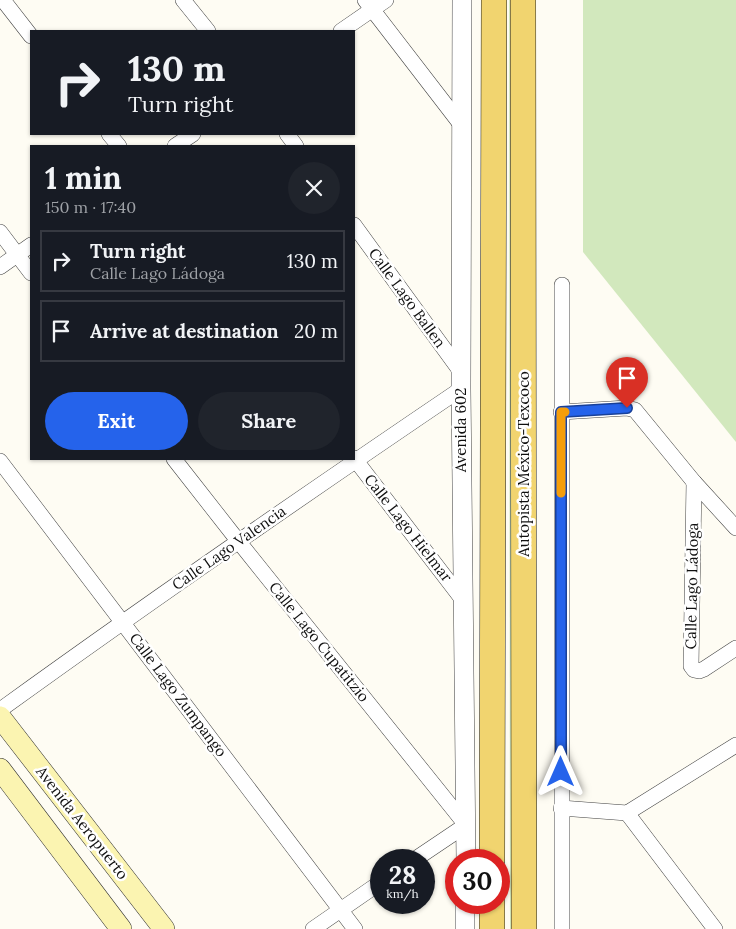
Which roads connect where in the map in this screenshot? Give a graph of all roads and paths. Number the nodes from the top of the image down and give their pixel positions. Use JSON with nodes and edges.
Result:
{"nodes":[{"id":1,"x":2,"y":0,"type":"edge"},
{"id":2,"x":184,"y":0,"type":"edge"},
{"id":3,"x":386,"y":0,"type":"edge"},
{"id":4,"x":462,"y":0,"type":"edge"},
{"id":5,"x":494,"y":0,"type":"edge"},
{"id":6,"x":524,"y":0,"type":"edge"},
{"id":7,"x":369,"y":5,"type":"edge"},
{"id":8,"x":207,"y":30,"type":"edge"},
{"id":9,"x":343,"y":30,"type":"edge"},
{"id":10,"x":30,"y":35,"type":"edge"},
{"id":11,"x":462,"y":126,"type":"junction"},
{"id":12,"x":110,"y":135,"type":"edge"},
{"id":13,"x":192,"y":135,"type":"edge"},
{"id":14,"x":118,"y":145,"type":"edge"},
{"id":15,"x":176,"y":145,"type":"edge"},
{"id":16,"x":355,"y":226,"type":"edge"},
{"id":17,"x":0,"y":232,"type":"edge"},
{"id":18,"x":30,"y":246,"type":"edge"},
{"id":19,"x":17,"y":254,"type":"junction"},
{"id":20,"x":0,"y":267,"type":"edge"},
{"id":21,"x":30,"y":272,"type":"edge"},
{"id":22,"x":562,"y":285,"type":"dead end"},
{"id":23,"x":461,"y":380,"type":"junction"},
{"id":24,"x":561,"y":412,"type":"junction"},
{"id":25,"x":355,"y":459,"type":"edge"},
{"id":26,"x":175,"y":460,"type":"edge"},
{"id":27,"x":354,"y":460,"type":"edge"},
{"id":28,"x":0,"y":461,"type":"edge"},
{"id":29,"x":694,"y":482,"type":"junction"},
{"id":30,"x":736,"y":528,"type":"edge"},
{"id":31,"x":238,"y":542,"type":"junction"},
{"id":32,"x":462,"y":599,"type":"junction"},
{"id":33,"x":122,"y":622,"type":"junction"},
{"id":34,"x":736,"y":648,"type":"edge"},
{"id":35,"x":0,"y":710,"type":"edge"},
{"id":36,"x":0,"y":717,"type":"edge"},
{"id":37,"x":736,"y":745,"type":"edge"},
{"id":38,"x":0,"y":769,"type":"edge"},
{"id":39,"x":562,"y":808,"type":"junction"},
{"id":40,"x":627,"y":814,"type":"junction"},
{"id":41,"x":466,"y":825,"type":"junction"},
{"id":42,"x":430,"y":849,"type":"edge"},
{"id":43,"x":466,"y":849,"type":"edge"},
{"id":44,"x":492,"y":849,"type":"edge"},
{"id":45,"x":370,"y":890,"type":"edge"},
{"id":46,"x":341,"y":910,"type":"junction"},
{"id":47,"x":465,"y":914,"type":"edge"},
{"id":48,"x":492,"y":914,"type":"edge"},
{"id":49,"x":121,"y":929,"type":"edge"},
{"id":50,"x":164,"y":929,"type":"edge"},
{"id":51,"x":313,"y":929,"type":"edge"},
{"id":52,"x":355,"y":929,"type":"edge"},
{"id":53,"x":465,"y":929,"type":"edge"},
{"id":54,"x":492,"y":929,"type":"edge"},
{"id":55,"x":524,"y":929,"type":"edge"},
{"id":56,"x":562,"y":929,"type":"edge"},
{"id":57,"x":715,"y":929,"type":"edge"}],
"edges":[{"from":1,"to":10,"type":"street"},
{"from":2,"to":8,"type":"street"},
{"from":3,"to":7,"type":"street"},
{"from":4,"to":11,"type":"street","name":"Avenida 602"},
{"from":5,"to":44,"type":"main road","name":"Autopista México-Texcoco"},
{"from":6,"to":55,"type":"main road","name":"Autopista México-Texcoco"},
{"from":7,"to":9,"type":"street"},
{"from":7,"to":11,"type":"street"},
{"from":11,"to":23,"type":"street","name":"Avenida 602"},
{"from":12,"to":14,"type":"street"},
{"from":13,"to":15,"type":"street"},
{"from":16,"to":23,"type":"street","name":"Calle Lago Ballen"},
{"from":17,"to":19,"type":"street"},
{"from":18,"to":19,"type":"street"},
{"from":19,"to":20,"type":"street"},
{"from":19,"to":21,"type":"street"},
{"from":22,"to":24,"type":"street"},
{"from":23,"to":25,"type":"street","name":"Calle Lago Valencia"},
{"from":23,"to":32,"type":"street","name":"Avenida 602"},
{"from":24,"to":29,"type":"street","name":"Calle Lago Ládoga"},
{"from":24,"to":39,"type":"street"},
{"from":25,"to":32,"type":"street","name":"Calle Lago Hielmar"},
{"from":26,"to":31,"type":"street","name":"Calle Lago Cupatitzio"},
{"from":27,"to":31,"type":"street","name":"Calle Lago Valencia"},
{"from":28,"to":33,"type":"street","name":"Calle Lago Zumpango"},
{"from":29,"to":30,"type":"street","name":"Calle Lago Ládoga"},
{"from":29,"to":34,"type":"street","name":"Calle Lago Ládoga"},
{"from":31,"to":33,"type":"street","name":"Calle Lago Valencia"},
{"from":31,"to":41,"type":"street","name":"Calle Lago Cupatitzio"},
{"from":32,"to":41,"type":"street","name":"Avenida 602"},
{"from":33,"to":35,"type":"street","name":"Calle Lago Valencia"},
{"from":33,"to":46,"type":"street","name":"Calle Lago Zumpango"},
{"from":36,"to":50,"type":"main road","name":"Avenida Aeropuerto"},
{"from":37,"to":40,"type":"street"},
{"from":38,"to":49,"type":"main road"},
{"from":39,"to":40,"type":"street"},
{"from":39,"to":56,"type":"street"},
{"from":40,"to":57,"type":"street"},
{"from":41,"to":42,"type":"street"},
{"from":41,"to":43,"type":"street","name":"Avenida 602"},
{"from":45,"to":46,"type":"street"},
{"from":46,"to":51,"type":"street"},
{"from":46,"to":52,"type":"street","name":"Calle Lago Zumpango"},
{"from":47,"to":53,"type":"street"},
{"from":48,"to":54,"type":"main road"}]}
